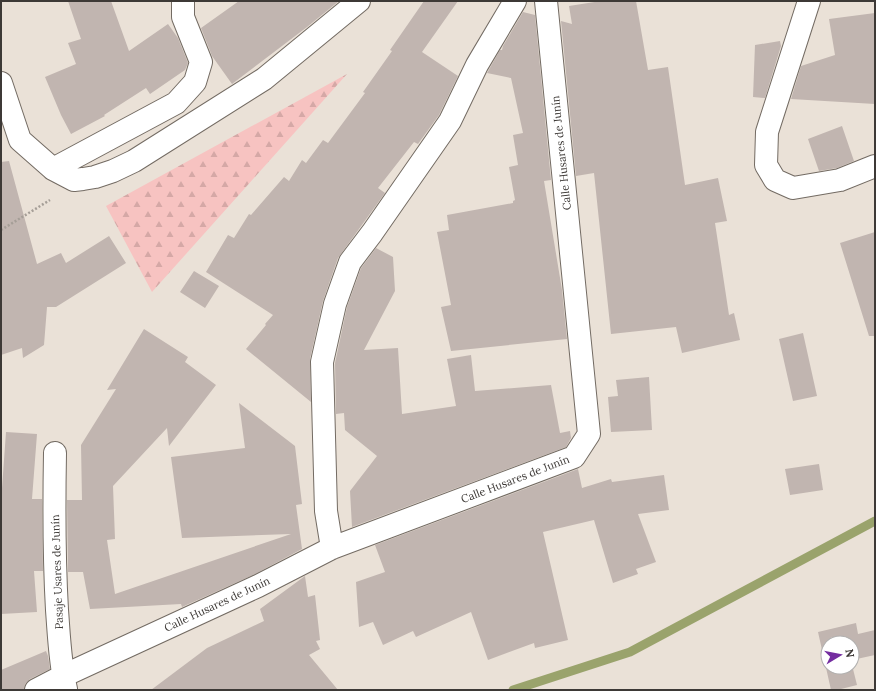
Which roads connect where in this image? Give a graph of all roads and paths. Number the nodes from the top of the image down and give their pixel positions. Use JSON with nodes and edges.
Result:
{"nodes":[{"id":1,"x":183,"y":1,"type":"edge"},
{"id":2,"x":359,"y":1,"type":"edge"},
{"id":3,"x":515,"y":1,"type":"edge"},
{"id":4,"x":546,"y":1,"type":"edge"},
{"id":5,"x":809,"y":1,"type":"edge"},
{"id":6,"x":1,"y":83,"type":"edge"},
{"id":7,"x":875,"y":166,"type":"edge"},
{"id":8,"x":53,"y":169,"type":"junction"},
{"id":9,"x":83,"y":179,"type":"junction"},
{"id":10,"x":1,"y":230,"type":"edge"},
{"id":11,"x":54,"y":453,"type":"dead end"},
{"id":12,"x":332,"y":548,"type":"junction"},
{"id":13,"x":65,"y":683,"type":"edge"},
{"id":14,"x":36,"y":690,"type":"edge"}],
"edges":[{"from":1,"to":8,"type":"street"},
{"from":2,"to":9,"type":"street"},
{"from":3,"to":12,"type":"street"},
{"from":4,"to":12,"type":"street","name":"Calle Husares de Junín"},
{"from":5,"to":7,"type":"street"},
{"from":6,"to":8,"type":"street"},
{"from":8,"to":9,"type":"street"},
{"from":9,"to":10,"type":"path"},
{"from":11,"to":13,"type":"street","name":"Pasaje Usares de Junín"},
{"from":12,"to":13,"type":"street","name":"Calle Husares de Junín"},
{"from":13,"to":14,"type":"street","name":"Calle Husares de Junín"}]}
